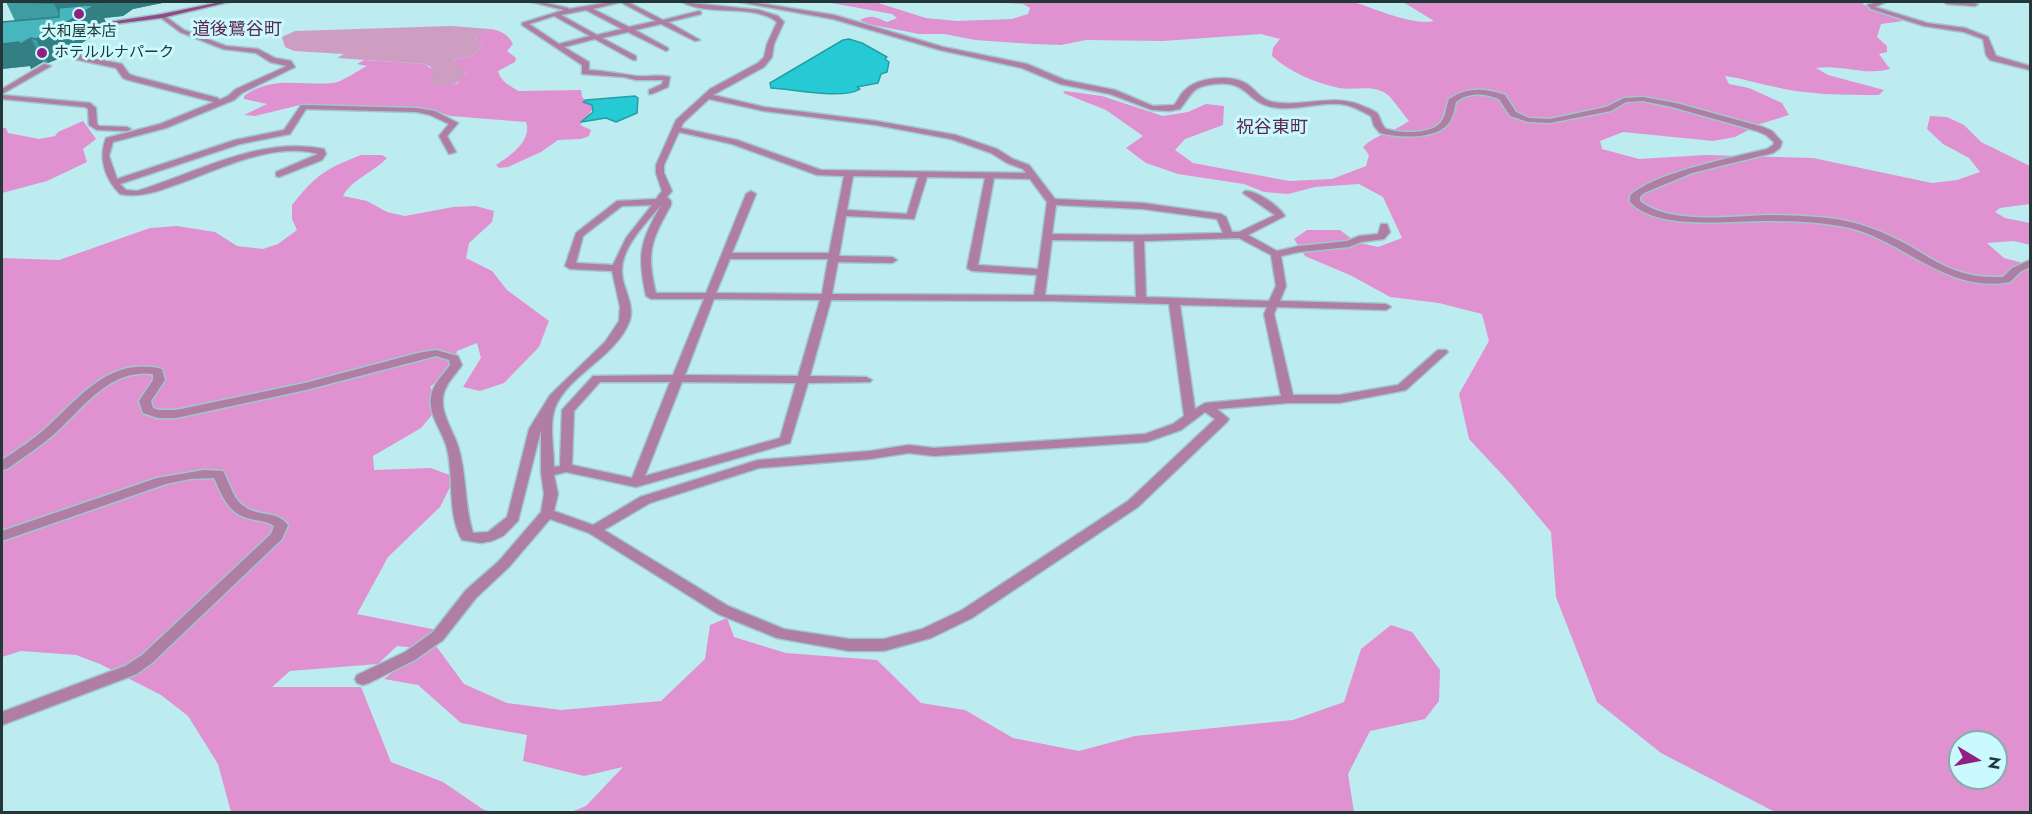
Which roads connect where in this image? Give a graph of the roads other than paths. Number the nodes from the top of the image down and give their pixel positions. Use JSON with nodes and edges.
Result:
{"nodes":[{"id":1,"x":226,"y":2,"type":"edge"},
{"id":2,"x":535,"y":2,"type":"edge"},
{"id":3,"x":606,"y":2,"type":"edge"},
{"id":4,"x":618,"y":2,"type":"edge"},
{"id":5,"x":624,"y":2,"type":"edge"},
{"id":6,"x":685,"y":2,"type":"edge"},
{"id":7,"x":742,"y":2,"type":"edge"},
{"id":8,"x":1883,"y":2,"type":"edge"},
{"id":9,"x":1947,"y":2,"type":"edge"},
{"id":10,"x":1975,"y":4,"type":"dead end"},
{"id":11,"x":585,"y":7,"type":"junction"},
{"id":12,"x":570,"y":10,"type":"junction"},
{"id":13,"x":699,"y":13,"type":"dead end"},
{"id":14,"x":555,"y":14,"type":"junction"},
{"id":15,"x":162,"y":16,"type":"junction"},
{"id":16,"x":662,"y":22,"type":"junction"},
{"id":17,"x":84,"y":26,"type":"edge"},
{"id":18,"x":629,"y":29,"type":"junction"},
{"id":19,"x":596,"y":37,"type":"junction"},
{"id":20,"x":697,"y":40,"type":"dead end"},
{"id":21,"x":558,"y":46,"type":"junction"},
{"id":22,"x":666,"y":49,"type":"dead end"},
{"id":23,"x":77,"y":54,"type":"dead end"},
{"id":24,"x":633,"y":58,"type":"dead end"},
{"id":25,"x":47,"y":66,"type":"dead end"},
{"id":26,"x":2031,"y":68,"type":"edge"},
{"id":27,"x":238,"y":91,"type":"junction"},
{"id":28,"x":2,"y":92,"type":"edge"},
{"id":29,"x":652,"y":92,"type":"dead end"},
{"id":30,"x":707,"y":96,"type":"junction"},
{"id":31,"x":2,"y":97,"type":"edge"},
{"id":32,"x":215,"y":100,"type":"junction"},
{"id":33,"x":675,"y":129,"type":"junction"},
{"id":34,"x":452,"y":152,"type":"dead end"},
{"id":35,"x":924,"y":173,"type":"junction"},
{"id":36,"x":279,"y":174,"type":"dead end"},
{"id":37,"x":990,"y":174,"type":"junction"},
{"id":38,"x":849,"y":175,"type":"junction"},
{"id":39,"x":1032,"y":176,"type":"junction"},
{"id":40,"x":114,"y":183,"type":"junction"},
{"id":41,"x":751,"y":194,"type":"dead end"},
{"id":42,"x":1248,"y":194,"type":"dead end"},
{"id":43,"x":661,"y":200,"type":"junction"},
{"id":44,"x":1052,"y":202,"type":"junction"},
{"id":45,"x":843,"y":213,"type":"junction"},
{"id":46,"x":1384,"y":226,"type":"dead end"},
{"id":47,"x":1241,"y":235,"type":"junction"},
{"id":48,"x":1229,"y":236,"type":"junction"},
{"id":49,"x":1047,"y":237,"type":"junction"},
{"id":50,"x":1139,"y":238,"type":"junction"},
{"id":51,"x":1275,"y":254,"type":"junction"},
{"id":52,"x":726,"y":256,"type":"junction"},
{"id":53,"x":834,"y":258,"type":"junction"},
{"id":54,"x":892,"y":260,"type":"dead end"},
{"id":55,"x":2031,"y":263,"type":"edge"},
{"id":56,"x":617,"y":268,"type":"junction"},
{"id":57,"x":1041,"y":273,"type":"junction"},
{"id":58,"x":711,"y":297,"type":"junction"},
{"id":59,"x":826,"y":298,"type":"junction"},
{"id":60,"x":1039,"y":299,"type":"junction"},
{"id":61,"x":1141,"y":300,"type":"junction"},
{"id":62,"x":1174,"y":302,"type":"junction"},
{"id":63,"x":1272,"y":304,"type":"junction"},
{"id":64,"x":1386,"y":307,"type":"dead end"},
{"id":65,"x":1442,"y":352,"type":"dead end"},
{"id":66,"x":677,"y":379,"type":"junction"},
{"id":67,"x":802,"y":380,"type":"junction"},
{"id":68,"x":866,"y":381,"type":"dead end"},
{"id":69,"x":1287,"y":399,"type":"junction"},
{"id":70,"x":1205,"y":407,"type":"junction"},
{"id":71,"x":549,"y":409,"type":"junction"},
{"id":72,"x":1190,"y":417,"type":"junction"},
{"id":73,"x":2,"y":466,"type":"edge"},
{"id":74,"x":566,"y":468,"type":"junction"},
{"id":75,"x":547,"y":473,"type":"junction"},
{"id":76,"x":636,"y":483,"type":"junction"},
{"id":77,"x":547,"y":513,"type":"junction"},
{"id":78,"x":594,"y":530,"type":"junction"},
{"id":79,"x":2,"y":536,"type":"edge"},
{"id":80,"x":363,"y":679,"type":"dead end"},
{"id":81,"x":2,"y":719,"type":"edge"}],
"edges":[{"from":1,"to":15,"type":"main road"},
{"from":2,"to":12,"type":"street"},
{"from":3,"to":4,"type":"street"},
{"from":3,"to":11,"type":"street"},
{"from":5,"to":16,"type":"street"},
{"from":6,"to":30,"type":"street"},
{"from":7,"to":55,"type":"street"},
{"from":8,"to":26,"type":"street"},
{"from":9,"to":10,"type":"street"},
{"from":11,"to":12,"type":"street"},
{"from":11,"to":18,"type":"street"},
{"from":12,"to":14,"type":"street"},
{"from":13,"to":16,"type":"street"},
{"from":14,"to":19,"type":"street"},
{"from":14,"to":21,"type":"street"},
{"from":15,"to":17,"type":"main road"},
{"from":15,"to":27,"type":"street"},
{"from":16,"to":18,"type":"street"},
{"from":16,"to":20,"type":"street"},
{"from":18,"to":19,"type":"street"},
{"from":18,"to":22,"type":"street"},
{"from":19,"to":21,"type":"street"},
{"from":19,"to":24,"type":"street"},
{"from":21,"to":29,"type":"street"},
{"from":23,"to":32,"type":"street"},
{"from":25,"to":28,"type":"street"},
{"from":27,"to":32,"type":"street"},
{"from":27,"to":40,"type":"street"},
{"from":30,"to":33,"type":"street"},
{"from":30,"to":39,"type":"street"},
{"from":31,"to":32,"type":"street"},
{"from":33,"to":38,"type":"street"},
{"from":33,"to":43,"type":"street"},
{"from":34,"to":40,"type":"street"},
{"from":35,"to":37,"type":"street"},
{"from":35,"to":38,"type":"street"},
{"from":35,"to":45,"type":"street"},
{"from":36,"to":40,"type":"street"},
{"from":37,"to":39,"type":"street"},
{"from":37,"to":57,"type":"street"},
{"from":38,"to":45,"type":"street"},
{"from":39,"to":44,"type":"street"},
{"from":41,"to":52,"type":"street"},
{"from":42,"to":47,"type":"street"},
{"from":43,"to":56,"type":"street"},
{"from":43,"to":56,"type":"street"},
{"from":43,"to":58,"type":"street"},
{"from":44,"to":48,"type":"street"},
{"from":44,"to":49,"type":"street"},
{"from":45,"to":53,"type":"street"},
{"from":46,"to":51,"type":"street"},
{"from":47,"to":48,"type":"street"},
{"from":47,"to":51,"type":"street"},
{"from":48,"to":50,"type":"street"},
{"from":49,"to":50,"type":"street"},
{"from":49,"to":57,"type":"street"},
{"from":50,"to":61,"type":"street"},
{"from":51,"to":63,"type":"street"},
{"from":52,"to":53,"type":"street"},
{"from":52,"to":58,"type":"street"},
{"from":53,"to":54,"type":"street"},
{"from":53,"to":59,"type":"street"},
{"from":56,"to":71,"type":"street"},
{"from":57,"to":60,"type":"street"},
{"from":58,"to":59,"type":"street"},
{"from":58,"to":66,"type":"street"},
{"from":59,"to":60,"type":"street"},
{"from":59,"to":67,"type":"street"},
{"from":60,"to":61,"type":"street"},
{"from":61,"to":62,"type":"street"},
{"from":62,"to":63,"type":"street"},
{"from":62,"to":72,"type":"street"},
{"from":63,"to":64,"type":"street"},
{"from":63,"to":69,"type":"street"},
{"from":65,"to":69,"type":"street"},
{"from":66,"to":67,"type":"street"},
{"from":66,"to":74,"type":"street"},
{"from":66,"to":76,"type":"street"},
{"from":67,"to":68,"type":"street"},
{"from":67,"to":76,"type":"street"},
{"from":69,"to":70,"type":"street"},
{"from":70,"to":72,"type":"street"},
{"from":70,"to":78,"type":"street"},
{"from":71,"to":73,"type":"street"},
{"from":71,"to":75,"type":"street"},
{"from":72,"to":78,"type":"street"},
{"from":74,"to":75,"type":"street"},
{"from":74,"to":76,"type":"street"},
{"from":75,"to":77,"type":"street"},
{"from":77,"to":78,"type":"street"},
{"from":77,"to":80,"type":"street"},
{"from":79,"to":81,"type":"street"}]}
